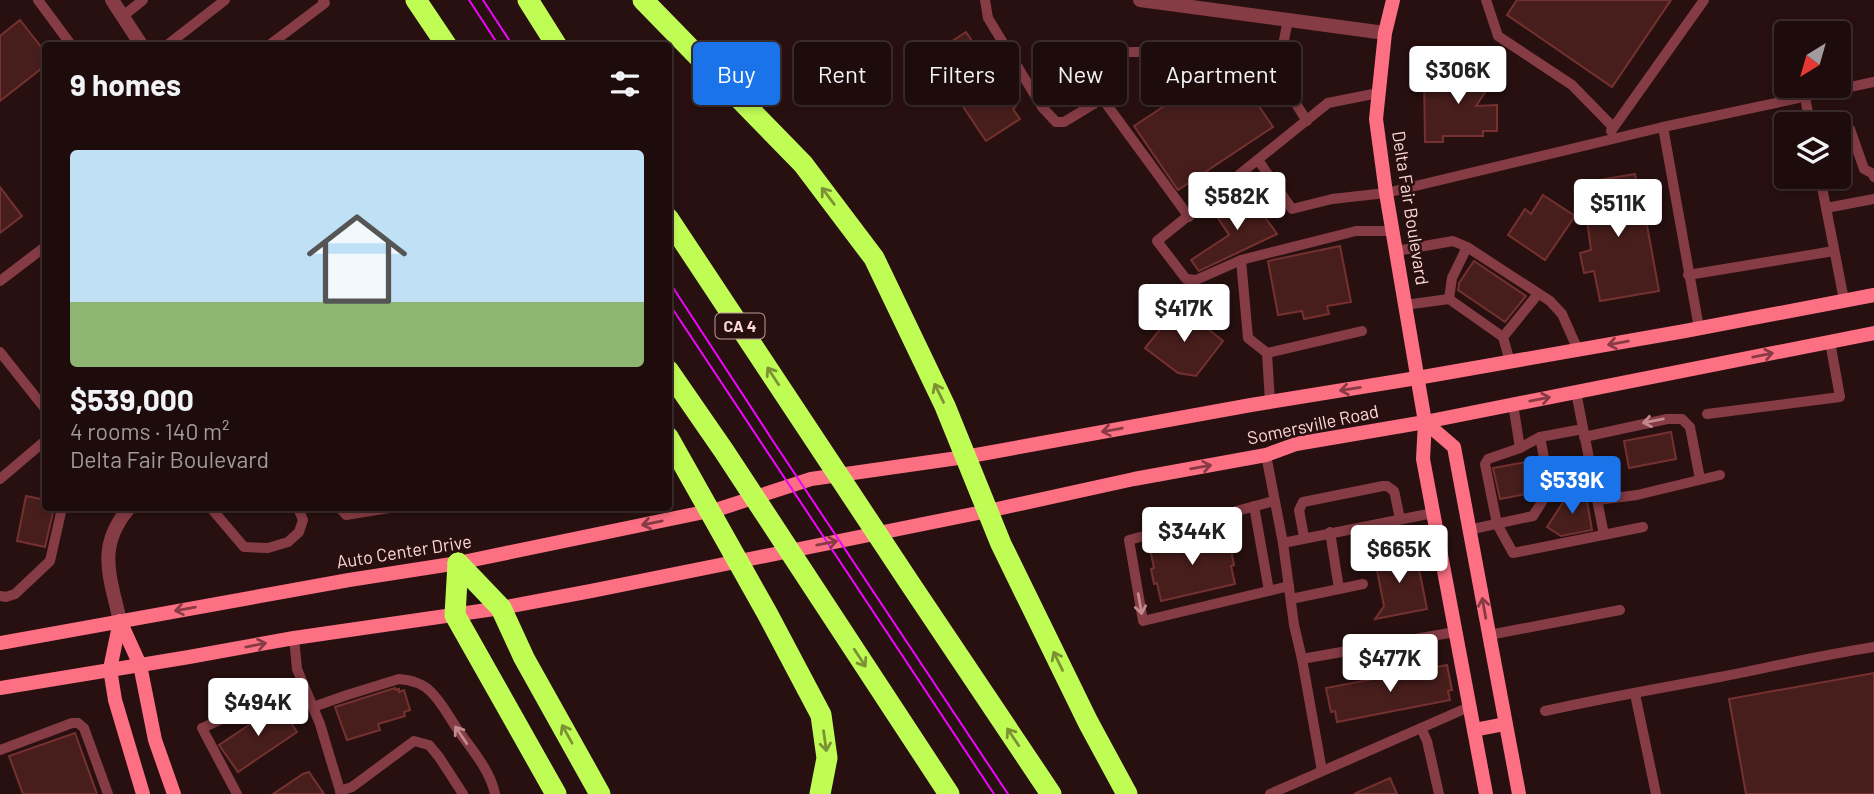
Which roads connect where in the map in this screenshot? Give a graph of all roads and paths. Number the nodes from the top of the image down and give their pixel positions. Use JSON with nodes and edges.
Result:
{"nodes":[{"id":1,"x":38,"y":0,"type":"edge"},
{"id":2,"x":113,"y":0,"type":"edge"},
{"id":3,"x":143,"y":0,"type":"edge"},
{"id":4,"x":225,"y":0,"type":"edge"},
{"id":5,"x":323,"y":0,"type":"edge"},
{"id":6,"x":416,"y":0,"type":"edge"},
{"id":7,"x":528,"y":0,"type":"edge"},
{"id":8,"x":643,"y":0,"type":"edge"},
{"id":9,"x":985,"y":0,"type":"edge"},
{"id":10,"x":1140,"y":0,"type":"edge"},
{"id":11,"x":1393,"y":0,"type":"edge"},
{"id":12,"x":1486,"y":0,"type":"edge"},
{"id":13,"x":1704,"y":0,"type":"edge"},
{"id":14,"x":1181,"y":3,"type":"edge"},
{"id":15,"x":123,"y":16,"type":"junction"},
{"id":16,"x":1288,"y":20,"type":"junction"},
{"id":17,"x":1384,"y":33,"type":"junction"},
{"id":18,"x":69,"y":42,"type":"edge"},
{"id":19,"x":139,"y":42,"type":"edge"},
{"id":20,"x":171,"y":42,"type":"edge"},
{"id":21,"x":273,"y":42,"type":"edge"},
{"id":22,"x":444,"y":42,"type":"edge"},
{"id":23,"x":554,"y":42,"type":"edge"},
{"id":24,"x":1284,"y":42,"type":"edge"},
{"id":25,"x":1874,"y":82,"type":"edge"},
{"id":26,"x":1852,"y":87,"type":"edge"},
{"id":27,"x":1033,"y":92,"type":"edge"},
{"id":28,"x":1378,"y":93,"type":"junction"},
{"id":29,"x":1800,"y":98,"type":"edge"},
{"id":30,"x":1041,"y":105,"type":"edge"},
{"id":31,"x":1092,"y":105,"type":"edge"},
{"id":32,"x":1106,"y":105,"type":"edge"},
{"id":33,"x":1297,"y":105,"type":"edge"},
{"id":34,"x":1307,"y":121,"type":"junction"},
{"id":35,"x":1613,"y":127,"type":"junction"},
{"id":36,"x":1663,"y":127,"type":"junction"},
{"id":37,"x":1851,"y":133,"type":"edge"},
{"id":38,"x":1605,"y":140,"type":"junction"},
{"id":39,"x":1258,"y":160,"type":"junction"},
{"id":40,"x":1874,"y":177,"type":"edge"},
{"id":41,"x":1822,"y":189,"type":"edge"},
{"id":42,"x":1386,"y":194,"type":"junction"},
{"id":43,"x":1874,"y":199,"type":"edge"},
{"id":44,"x":1826,"y":208,"type":"junction"},
{"id":45,"x":1189,"y":217,"type":"junction"},
{"id":46,"x":672,"y":224,"type":"edge"},
{"id":47,"x":1393,"y":231,"type":"junction"},
{"id":48,"x":1467,"y":247,"type":"junction"},
{"id":49,"x":42,"y":249,"type":"edge"},
{"id":50,"x":1396,"y":251,"type":"junction"},
{"id":51,"x":1834,"y":251,"type":"junction"},
{"id":52,"x":1241,"y":260,"type":"junction"},
{"id":53,"x":1688,"y":275,"type":"junction"},
{"id":54,"x":0,"y":281,"type":"edge"},
{"id":55,"x":1538,"y":293,"type":"junction"},
{"id":56,"x":1874,"y":295,"type":"edge"},
{"id":57,"x":1449,"y":299,"type":"junction"},
{"id":58,"x":1844,"y":300,"type":"junction"},
{"id":59,"x":1405,"y":305,"type":"junction"},
{"id":60,"x":1699,"y":328,"type":"junction"},
{"id":61,"x":1362,"y":331,"type":"dead end"},
{"id":62,"x":1874,"y":333,"type":"edge"},
{"id":63,"x":1503,"y":337,"type":"junction"},
{"id":64,"x":1830,"y":342,"type":"junction"},
{"id":65,"x":1578,"y":350,"type":"junction"},
{"id":66,"x":0,"y":352,"type":"edge"},
{"id":67,"x":1266,"y":353,"type":"junction"},
{"id":68,"x":1510,"y":362,"type":"junction"},
{"id":69,"x":672,"y":376,"type":"edge"},
{"id":70,"x":1417,"y":378,"type":"junction"},
{"id":71,"x":1576,"y":392,"type":"junction"},
{"id":72,"x":1270,"y":402,"type":"junction"},
{"id":73,"x":1513,"y":404,"type":"junction"},
{"id":74,"x":42,"y":405,"type":"edge"},
{"id":75,"x":1707,"y":414,"type":"dead end"},
{"id":76,"x":1425,"y":422,"type":"junction"},
{"id":77,"x":1583,"y":433,"type":"junction"},
{"id":78,"x":1539,"y":437,"type":"junction"},
{"id":79,"x":42,"y":443,"type":"edge"},
{"id":80,"x":672,"y":444,"type":"edge"},
{"id":81,"x":1520,"y":448,"type":"junction"},
{"id":82,"x":1266,"y":455,"type":"junction"},
{"id":83,"x":965,"y":457,"type":"junction"},
{"id":84,"x":1720,"y":475,"type":"dead end"},
{"id":85,"x":0,"y":479,"type":"edge"},
{"id":86,"x":1700,"y":479,"type":"junction"},
{"id":87,"x":811,"y":480,"type":"joint"},
{"id":88,"x":1598,"y":500,"type":"junction"},
{"id":89,"x":1274,"y":501,"type":"junction"},
{"id":90,"x":1255,"y":506,"type":"junction"},
{"id":91,"x":61,"y":511,"type":"edge"},
{"id":92,"x":127,"y":511,"type":"edge"},
{"id":93,"x":214,"y":511,"type":"edge"},
{"id":94,"x":299,"y":511,"type":"edge"},
{"id":95,"x":343,"y":511,"type":"edge"},
{"id":96,"x":371,"y":511,"type":"edge"},
{"id":97,"x":988,"y":511,"type":"junction"},
{"id":98,"x":1433,"y":513,"type":"junction"},
{"id":99,"x":1400,"y":519,"type":"junction"},
{"id":100,"x":1497,"y":524,"type":"junction"},
{"id":101,"x":1643,"y":527,"type":"dead end"},
{"id":102,"x":1468,"y":530,"type":"junction"},
{"id":103,"x":1330,"y":532,"type":"junction"},
{"id":104,"x":1604,"y":535,"type":"junction"},
{"id":105,"x":1304,"y":537,"type":"junction"},
{"id":106,"x":1283,"y":543,"type":"junction"},
{"id":107,"x":458,"y":563,"type":"junction"},
{"id":108,"x":1363,"y":584,"type":"dead end"},
{"id":109,"x":1289,"y":586,"type":"junction"},
{"id":110,"x":1339,"y":589,"type":"junction"},
{"id":111,"x":1269,"y":591,"type":"junction"},
{"id":112,"x":0,"y":596,"type":"edge"},
{"id":113,"x":1291,"y":599,"type":"junction"},
{"id":114,"x":500,"y":608,"type":"junction"},
{"id":115,"x":1620,"y":610,"type":"dead end"},
{"id":116,"x":455,"y":615,"type":"junction"},
{"id":117,"x":120,"y":621,"type":"junction"},
{"id":118,"x":1455,"y":632,"type":"junction"},
{"id":119,"x":1489,"y":635,"type":"junction"},
{"id":120,"x":294,"y":638,"type":"junction"},
{"id":121,"x":0,"y":643,"type":"edge"},
{"id":122,"x":1874,"y":647,"type":"edge"},
{"id":123,"x":1302,"y":659,"type":"junction"},
{"id":124,"x":140,"y":665,"type":"junction"},
{"id":125,"x":110,"y":669,"type":"junction"},
{"id":126,"x":0,"y":688,"type":"edge"},
{"id":127,"x":1635,"y":694,"type":"junction"},
{"id":128,"x":312,"y":705,"type":"junction"},
{"id":129,"x":1469,"y":707,"type":"junction"},
{"id":130,"x":1545,"y":711,"type":"dead end"},
{"id":131,"x":1505,"y":724,"type":"junction"},
{"id":132,"x":1421,"y":728,"type":"junction"},
{"id":133,"x":1474,"y":730,"type":"junction"},
{"id":134,"x":0,"y":750,"type":"edge"},
{"id":135,"x":1322,"y":771,"type":"junction"},
{"id":136,"x":341,"y":792,"type":"edge"},
{"id":137,"x":108,"y":794,"type":"edge"},
{"id":138,"x":144,"y":794,"type":"edge"},
{"id":139,"x":174,"y":794,"type":"edge"},
{"id":140,"x":237,"y":794,"type":"edge"},
{"id":141,"x":463,"y":794,"type":"edge"},
{"id":142,"x":495,"y":794,"type":"edge"},
{"id":143,"x":556,"y":794,"type":"edge"},
{"id":144,"x":600,"y":794,"type":"edge"},
{"id":145,"x":820,"y":794,"type":"edge"},
{"id":146,"x":949,"y":794,"type":"edge"},
{"id":147,"x":1051,"y":794,"type":"edge"},
{"id":148,"x":1127,"y":794,"type":"edge"},
{"id":149,"x":1270,"y":794,"type":"edge"},
{"id":150,"x":1439,"y":794,"type":"edge"},
{"id":151,"x":1486,"y":794,"type":"edge"},
{"id":152,"x":1519,"y":794,"type":"edge"},
{"id":153,"x":1656,"y":794,"type":"edge"}],
"edges":[{"from":1,"to":18,"type":"lane"},
{"from":2,"to":15,"type":"street"},
{"from":3,"to":15,"type":"lane"},
{"from":4,"to":20,"type":"lane"},
{"from":5,"to":21,"type":"lane"},
{"from":6,"to":22,"type":"highway"},
{"from":7,"to":23,"type":"highway"},
{"from":83,"to":8,"type":"highway","one_way":true},
{"from":9,"to":27,"type":"lane"},
{"from":10,"to":14,"type":"street"},
{"from":11,"to":17,"type":"main road","name":"Delta Fair Boulevard"},
{"from":12,"to":35,"type":"lane"},
{"from":13,"to":35,"type":"lane"},
{"from":14,"to":16,"type":"street"},
{"from":15,"to":19,"type":"street"},
{"from":16,"to":17,"type":"street"},
{"from":16,"to":24,"type":"lane"},
{"from":17,"to":28,"type":"main road","name":"Delta Fair Boulevard"},
{"from":25,"to":26,"type":"lane"},
{"from":28,"to":34,"type":"lane"},
{"from":28,"to":42,"type":"main road","name":"Delta Fair Boulevard"},
{"from":29,"to":36,"type":"lane"},
{"from":30,"to":31,"type":"lane"},
{"from":32,"to":45,"type":"lane"},
{"from":33,"to":34,"type":"lane"},
{"from":34,"to":39,"type":"lane"},
{"from":35,"to":38,"type":"lane"},
{"from":36,"to":38,"type":"lane"},
{"from":36,"to":53,"type":"lane"},
{"from":37,"to":40,"type":"lane"},
{"from":38,"to":42,"type":"lane"},
{"from":39,"to":42,"type":"lane"},
{"from":39,"to":45,"type":"lane"},
{"from":41,"to":44,"type":"lane"},
{"from":42,"to":47,"type":"main road","name":"Delta Fair Boulevard"},
{"from":43,"to":44,"type":"lane"},
{"from":44,"to":51,"type":"lane"},
{"from":45,"to":52,"type":"lane"},
{"from":147,"to":46,"type":"highway","number":"CA 4","one_way":true},
{"from":47,"to":50,"type":"main road","name":"Delta Fair Boulevard"},
{"from":47,"to":52,"type":"lane"},
{"from":48,"to":50,"type":"lane"},
{"from":48,"to":55,"type":"lane"},
{"from":48,"to":57,"type":"lane"},
{"from":49,"to":54,"type":"lane"},
{"from":50,"to":59,"type":"main road","name":"Delta Fair Boulevard"},
{"from":51,"to":53,"type":"lane"},
{"from":51,"to":58,"type":"lane"},
{"from":52,"to":67,"type":"lane"},
{"from":53,"to":60,"type":"lane"},
{"from":55,"to":63,"type":"lane"},
{"from":55,"to":65,"type":"lane"},
{"from":56,"to":58,"type":"main road","name":"Somersville Road"},
{"from":57,"to":59,"type":"lane"},
{"from":57,"to":63,"type":"lane"},
{"from":58,"to":60,"type":"main road","name":"Somersville Road"},
{"from":59,"to":70,"type":"main road","name":"Delta Fair Boulevard"},
{"from":60,"to":65,"type":"main road","name":"Somersville Road","one_way":true},
{"from":61,"to":67,"type":"lane"},
{"from":62,"to":64,"type":"main road","name":"Somersville Road"},
{"from":63,"to":68,"type":"lane"},
{"from":71,"to":64,"type":"main road","name":"Somersville Road","one_way":true},
{"from":64,"to":75,"type":"lane"},
{"from":65,"to":68,"type":"main road","name":"Somersville Road"},
{"from":66,"to":74,"type":"lane"},
{"from":67,"to":72,"type":"lane"},
{"from":68,"to":70,"type":"main road","name":"Somersville Road"},
{"from":69,"to":146,"type":"highway","one_way":true},
{"from":70,"to":72,"type":"main road","name":"Somersville Road","one_way":true},
{"from":70,"to":76,"type":"main road","name":"Delta Fair Boulevard"},
{"from":73,"to":71,"type":"main road","name":"Somersville Road","one_way":true},
{"from":71,"to":77,"type":"lane"},
{"from":72,"to":83,"type":"main road","name":"Somersville Road","one_way":true},
{"from":73,"to":76,"type":"main road","name":"Somersville Road"},
{"from":73,"to":81,"type":"lane"},
{"from":76,"to":82,"type":"main road","name":"Somersville Road"},
{"from":76,"to":98,"type":"main road","name":"Delta Fair Boulevard"},
{"from":76,"to":102,"type":"main road"},
{"from":77,"to":78,"type":"lane"},
{"from":86,"to":77,"type":"lane","one_way":true},
{"from":77,"to":88,"type":"lane"},
{"from":78,"to":81,"type":"lane"},
{"from":78,"to":100,"type":"lane"},
{"from":79,"to":85,"type":"lane"},
{"from":80,"to":145,"type":"highway","one_way":true},
{"from":81,"to":100,"type":"lane"},
{"from":82,"to":89,"type":"lane"},
{"from":97,"to":82,"type":"main road","name":"Somersville Road","one_way":true},
{"from":83,"to":87,"type":"main road","name":"Somersville Road"},
{"from":83,"to":97,"type":"highway"},
{"from":84,"to":86,"type":"lane"},
{"from":86,"to":88,"type":"lane"},
{"from":87,"to":107,"type":"main road","name":"Auto Center Drive","one_way":true},
{"from":88,"to":104,"type":"lane"},
{"from":89,"to":90,"type":"lane"},
{"from":89,"to":106,"type":"lane"},
{"from":90,"to":111,"type":"lane"},
{"from":90,"to":111,"type":"lane","one_way":true},
{"from":91,"to":112,"type":"lane"},
{"from":92,"to":117,"type":"street"},
{"from":93,"to":94,"type":"lane"},
{"from":95,"to":96,"type":"lane"},
{"from":114,"to":97,"type":"main road","name":"Somersville Road","one_way":true},
{"from":148,"to":97,"type":"highway","one_way":true},
{"from":98,"to":99,"type":"lane"},
{"from":98,"to":118,"type":"main road","name":"Delta Fair Boulevard"},
{"from":99,"to":103,"type":"lane"},
{"from":99,"to":105,"type":"lane"},
{"from":100,"to":102,"type":"lane"},
{"from":100,"to":104,"type":"lane"},
{"from":101,"to":104,"type":"lane"},
{"from":119,"to":102,"type":"main road","one_way":true},
{"from":103,"to":105,"type":"lane"},
{"from":103,"to":110,"type":"lane"},
{"from":105,"to":106,"type":"lane"},
{"from":106,"to":109,"type":"lane"},
{"from":107,"to":114,"type":"highway"},
{"from":107,"to":116,"type":"highway"},
{"from":107,"to":117,"type":"main road","name":"Auto Center Drive","one_way":true},
{"from":108,"to":110,"type":"lane"},
{"from":109,"to":111,"type":"lane"},
{"from":109,"to":113,"type":"lane"},
{"from":110,"to":113,"type":"lane"},
{"from":113,"to":123,"type":"lane"},
{"from":114,"to":116,"type":"main road"},
{"from":144,"to":114,"type":"highway","one_way":true},
{"from":115,"to":119,"type":"lane"},
{"from":116,"to":120,"type":"main road"},
{"from":116,"to":143,"type":"highway"},
{"from":117,"to":121,"type":"main road","name":"Auto Center Drive"},
{"from":117,"to":124,"type":"main road"},
{"from":117,"to":125,"type":"main road"},
{"from":118,"to":123,"type":"lane"},
{"from":118,"to":129,"type":"main road","name":"Delta Fair Boulevard"},
{"from":119,"to":131,"type":"main road"},
{"from":124,"to":120,"type":"main road","one_way":true},
{"from":120,"to":128,"type":"lane"},
{"from":122,"to":127,"type":"lane"},
{"from":123,"to":135,"type":"lane"},
{"from":124,"to":125,"type":"main road"},
{"from":124,"to":139,"type":"main road"},
{"from":125,"to":126,"type":"main road"},
{"from":125,"to":138,"type":"main road"},
{"from":127,"to":130,"type":"lane"},
{"from":127,"to":153,"type":"lane"},
{"from":128,"to":136,"type":"lane"},
{"from":128,"to":140,"type":"lane"},
{"from":142,"to":128,"type":"lane","one_way":true},
{"from":129,"to":132,"type":"lane"},
{"from":129,"to":133,"type":"main road","name":"Delta Fair Boulevard"},
{"from":131,"to":133,"type":"main road"},
{"from":131,"to":152,"type":"main road"},
{"from":132,"to":135,"type":"lane"},
{"from":132,"to":150,"type":"lane"},
{"from":133,"to":151,"type":"main road","name":"Delta Fair Boulevard"},
{"from":134,"to":137,"type":"lane"},
{"from":135,"to":149,"type":"lane"},
{"from":136,"to":141,"type":"lane"}]}
